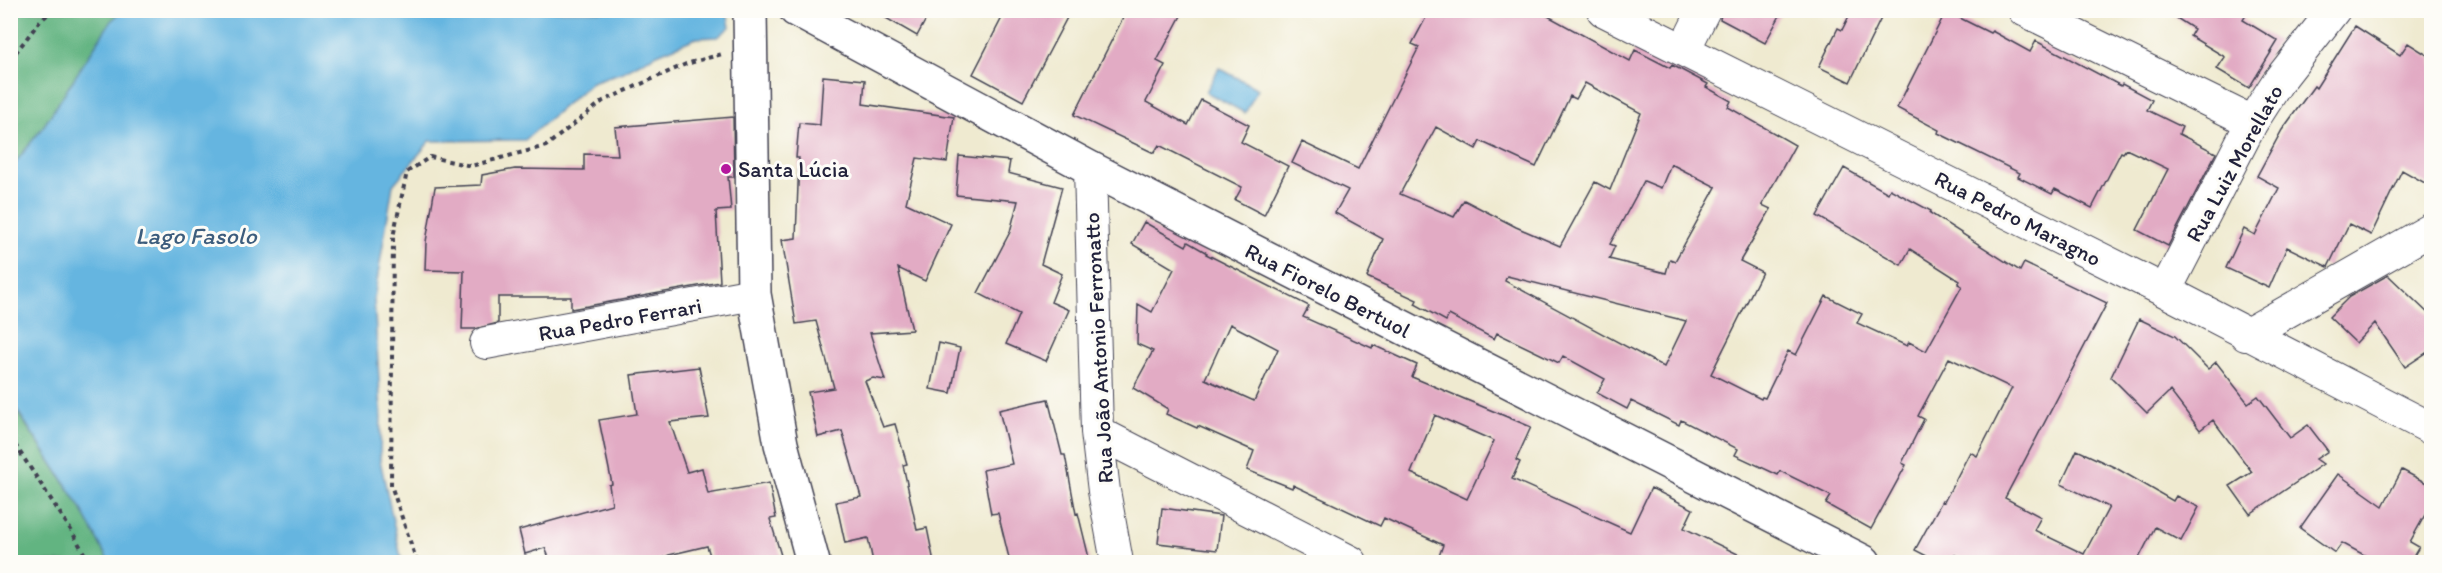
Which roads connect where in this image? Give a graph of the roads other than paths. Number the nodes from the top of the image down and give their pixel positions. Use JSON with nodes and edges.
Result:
{"nodes":[{"id":1,"x":750,"y":10,"type":"edge"},
{"id":2,"x":796,"y":10,"type":"edge"},
{"id":3,"x":1603,"y":10,"type":"edge"},
{"id":4,"x":1704,"y":10,"type":"edge"},
{"id":5,"x":2024,"y":10,"type":"edge"},
{"id":6,"x":2334,"y":10,"type":"edge"},
{"id":7,"x":1684,"y":50,"type":"junction"},
{"id":8,"x":2252,"y":122,"type":"junction"},
{"id":9,"x":1090,"y":168,"type":"junction"},
{"id":10,"x":2432,"y":229,"type":"edge"},
{"id":11,"x":2165,"y":291,"type":"junction"},
{"id":12,"x":754,"y":294,"type":"junction"},
{"id":13,"x":2246,"y":335,"type":"junction"},
{"id":14,"x":486,"y":343,"type":"dead end"},
{"id":15,"x":2432,"y":429,"type":"edge"},
{"id":16,"x":1097,"y":432,"type":"junction"},
{"id":17,"x":813,"y":562,"type":"edge"},
{"id":18,"x":1117,"y":562,"type":"edge"},
{"id":19,"x":1351,"y":562,"type":"edge"},
{"id":20,"x":1864,"y":562,"type":"edge"}],
"edges":[{"from":1,"to":12,"type":"main road"},
{"from":2,"to":9,"type":"main road","name":"Rua Fiorelo Bertuol"},
{"from":3,"to":7,"type":"street","name":"Rua Pedro Maragno"},
{"from":4,"to":7,"type":"street"},
{"from":5,"to":8,"type":"street"},
{"from":6,"to":8,"type":"street","name":"Rua Luiz Morellato"},
{"from":7,"to":11,"type":"street","name":"Rua Pedro Maragno"},
{"from":8,"to":11,"type":"street","name":"Rua Luiz Morellato"},
{"from":9,"to":16,"type":"street","name":"Rua João Antonio Ferronatto"},
{"from":9,"to":20,"type":"main road","name":"Rua Fiorelo Bertuol"},
{"from":10,"to":13,"type":"street"},
{"from":11,"to":13,"type":"street","name":"Rua Pedro Maragno"},
{"from":12,"to":14,"type":"street","name":"Rua Pedro Ferrari"},
{"from":12,"to":17,"type":"main road"},
{"from":13,"to":15,"type":"street","name":"Rua Pedro Maragno"},
{"from":16,"to":18,"type":"street","name":"Rua João Antonio Ferronatto"},
{"from":16,"to":19,"type":"street"}]}
